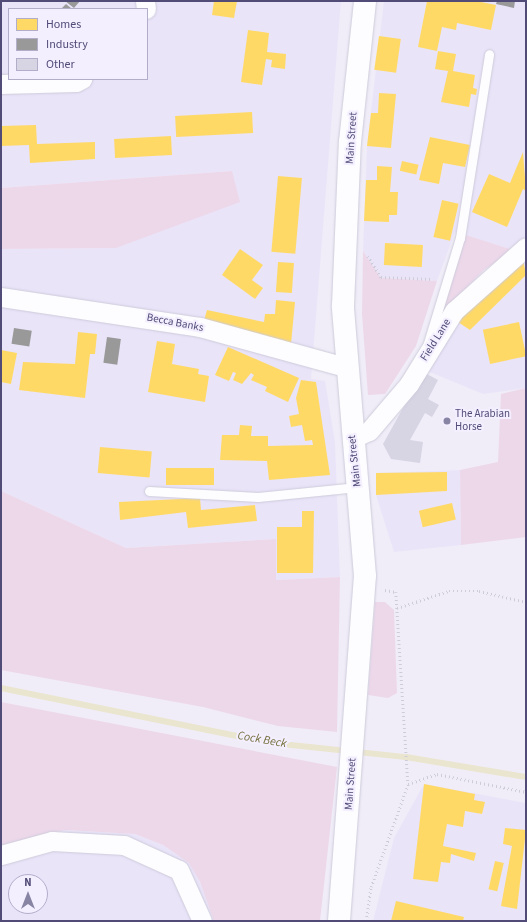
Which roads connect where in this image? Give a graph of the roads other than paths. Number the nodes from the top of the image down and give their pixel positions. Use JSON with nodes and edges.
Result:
{"nodes":[{"id":1,"x":365,"y":1,"type":"edge"},
{"id":2,"x":490,"y":54,"type":"dead end"},
{"id":3,"x":80,"y":80,"type":"edge"},
{"id":4,"x":1,"y":84,"type":"edge"},
{"id":5,"x":526,"y":247,"type":"edge"},
{"id":6,"x":1,"y":297,"type":"edge"},
{"id":7,"x":425,"y":358,"type":"junction"},
{"id":8,"x":345,"y":367,"type":"junction"},
{"id":9,"x":352,"y":438,"type":"junction"},
{"id":10,"x":358,"y":487,"type":"junction"},
{"id":11,"x":149,"y":492,"type":"dead end"},
{"id":12,"x":1,"y":855,"type":"edge"},
{"id":13,"x":202,"y":921,"type":"edge"},
{"id":14,"x":339,"y":921,"type":"edge"}],
"edges":[{"from":1,"to":8,"type":"street","name":"Main Street"},
{"from":2,"to":7,"type":"lane"},
{"from":3,"to":4,"type":"street"},
{"from":5,"to":7,"type":"street","name":"Field Lane"},
{"from":6,"to":8,"type":"street","name":"Becca Banks"},
{"from":7,"to":9,"type":"street","name":"Field Lane"},
{"from":8,"to":9,"type":"street","name":"Main Street"},
{"from":9,"to":10,"type":"street","name":"Main Street"},
{"from":10,"to":11,"type":"lane"},
{"from":10,"to":14,"type":"street","name":"Main Street"},
{"from":12,"to":13,"type":"street"}]}
